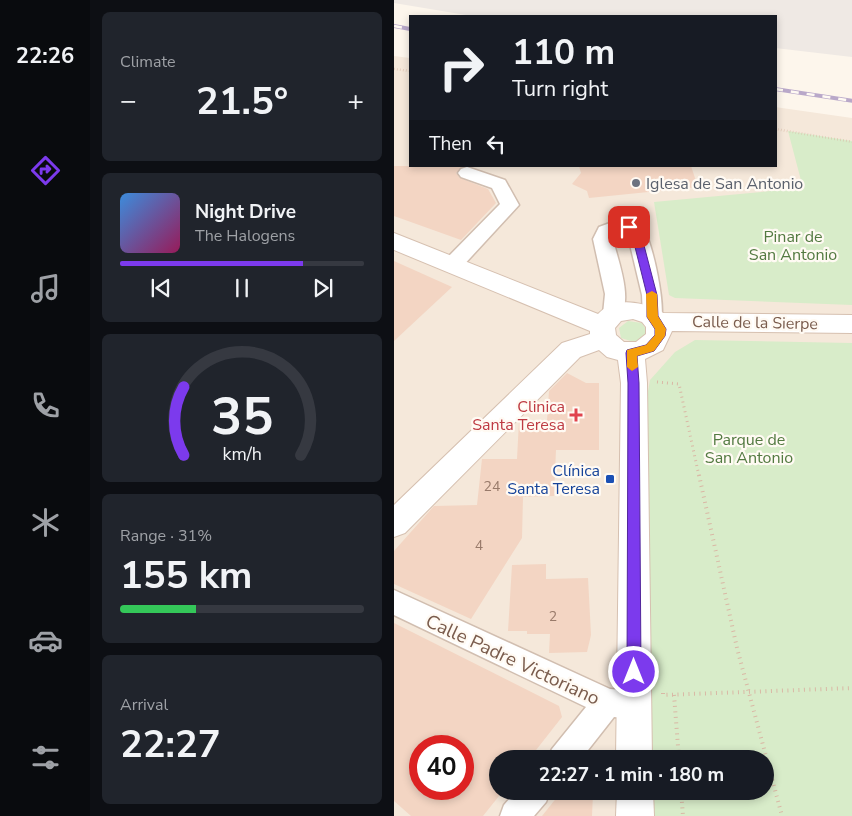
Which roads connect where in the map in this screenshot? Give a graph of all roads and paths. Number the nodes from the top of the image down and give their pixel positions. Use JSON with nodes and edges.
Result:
{"nodes":[{"id":1,"x":394,"y":69,"type":"edge"},
{"id":2,"x":409,"y":71,"type":"edge"},
{"id":3,"x":777,"y":129,"type":"edge"},
{"id":4,"x":852,"y":142,"type":"edge"},
{"id":5,"x":467,"y":173,"type":"dead end"},
{"id":6,"x":396,"y":245,"type":"edge"},
{"id":7,"x":453,"y":264,"type":"junction"},
{"id":8,"x":655,"y":319,"type":"junction"},
{"id":9,"x":852,"y":324,"type":"edge"},
{"id":10,"x":606,"y":326,"type":"junction"},
{"id":11,"x":631,"y":353,"type":"junction"},
{"id":12,"x":634,"y":383,"type":"junction"},
{"id":13,"x":394,"y":524,"type":"edge"},
{"id":14,"x":394,"y":602,"type":"edge"},
{"id":15,"x":663,"y":686,"type":"dead end"},
{"id":16,"x":852,"y":688,"type":"edge"},
{"id":17,"x":749,"y":692,"type":"junction"},
{"id":18,"x":674,"y":694,"type":"junction"},
{"id":19,"x":621,"y":704,"type":"junction"},
{"id":20,"x":572,"y":750,"type":"edge"},
{"id":21,"x":632,"y":750,"type":"edge"},
{"id":22,"x":678,"y":750,"type":"edge"},
{"id":23,"x":528,"y":800,"type":"edge"},
{"id":24,"x":634,"y":800,"type":"edge"},
{"id":25,"x":682,"y":800,"type":"edge"},
{"id":26,"x":515,"y":816,"type":"edge"},
{"id":27,"x":634,"y":816,"type":"edge"},
{"id":28,"x":683,"y":816,"type":"edge"},
{"id":29,"x":782,"y":816,"type":"edge"}],
"edges":[{"from":1,"to":2,"type":"path"},
{"from":3,"to":4,"type":"path"},
{"from":5,"to":7,"type":"street"},
{"from":6,"to":7,"type":"street"},
{"from":7,"to":10,"type":"street"},
{"from":8,"to":9,"type":"street","name":"Calle de la Sierpe"},
{"from":8,"to":10,"type":"street"},
{"from":8,"to":10,"type":"street"},
{"from":8,"to":11,"type":"street"},
{"from":10,"to":11,"type":"street"},
{"from":10,"to":13,"type":"street"},
{"from":11,"to":12,"type":"street"},
{"from":12,"to":17,"type":"path"},
{"from":12,"to":19,"type":"street"},
{"from":14,"to":19,"type":"street","name":"Calle Padre Victoriano"},
{"from":15,"to":18,"type":"path"},
{"from":16,"to":17,"type":"path"},
{"from":17,"to":18,"type":"path"},
{"from":17,"to":29,"type":"path"},
{"from":18,"to":22,"type":"path"},
{"from":19,"to":20,"type":"street"},
{"from":19,"to":21,"type":"street"},
{"from":23,"to":26,"type":"street"},
{"from":24,"to":27,"type":"street"},
{"from":25,"to":28,"type":"path"}]}
